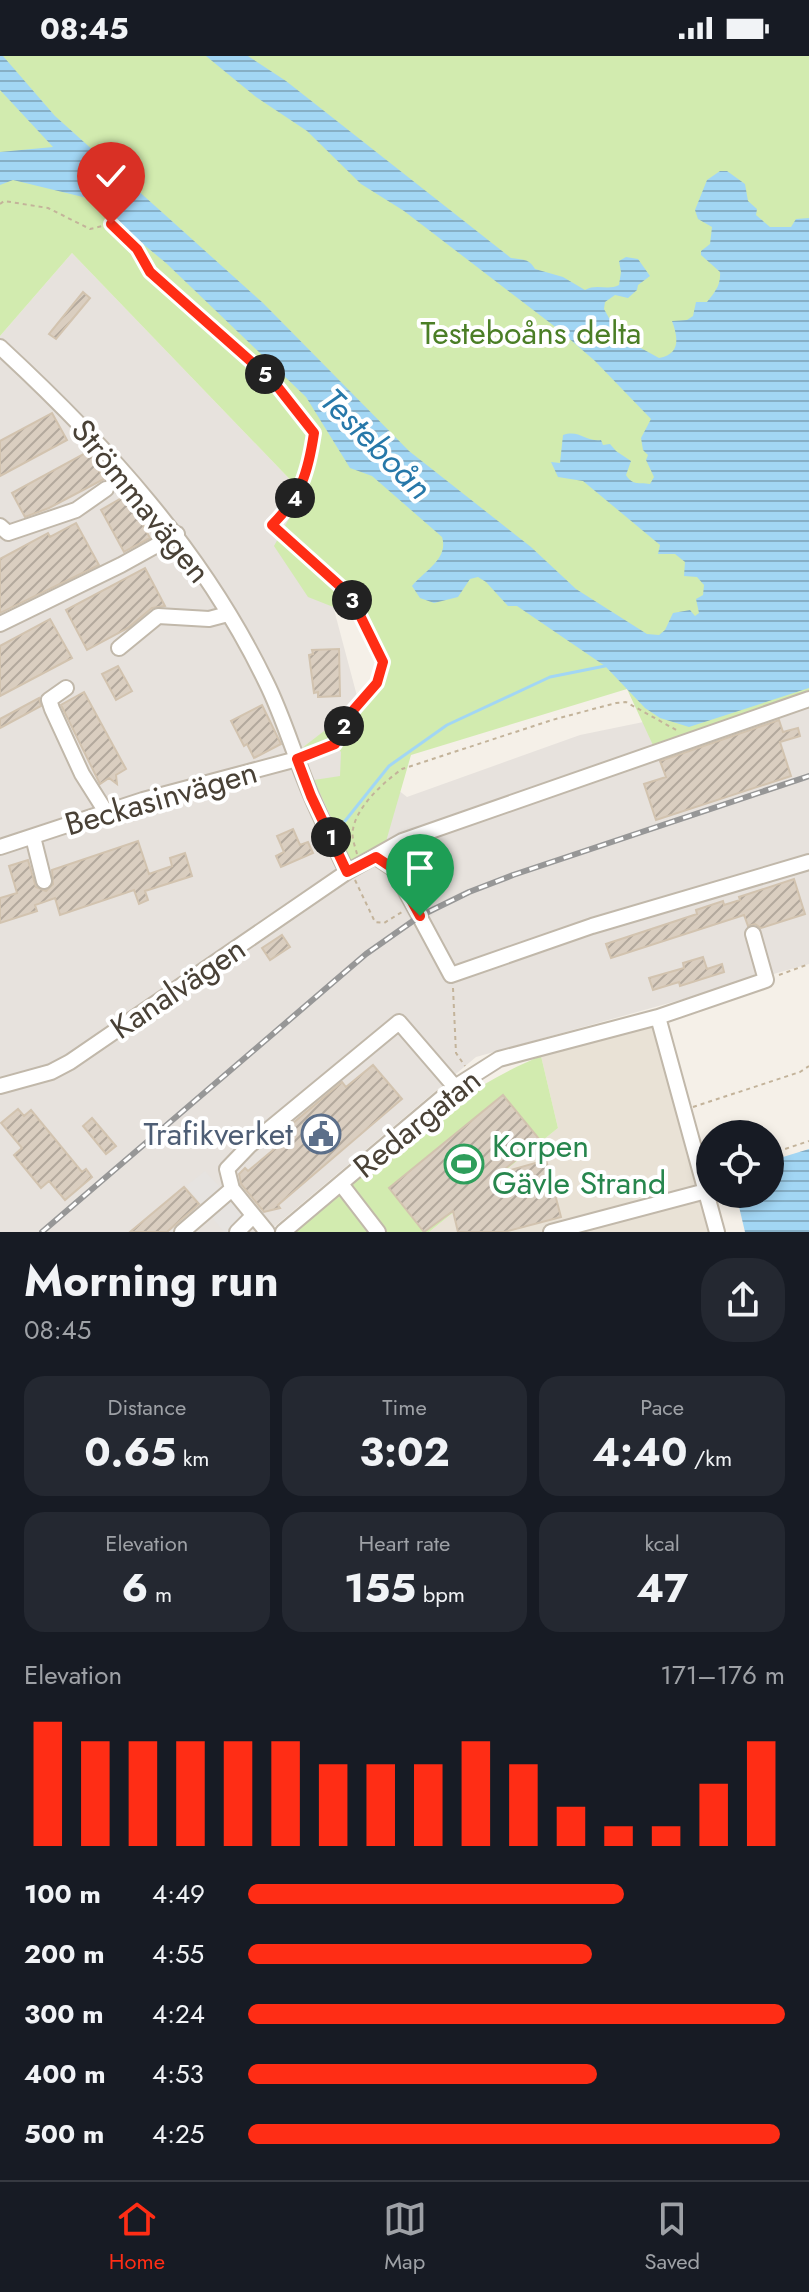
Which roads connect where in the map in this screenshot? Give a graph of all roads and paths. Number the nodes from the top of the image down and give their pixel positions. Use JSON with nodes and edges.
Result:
{"nodes":[{"id":1,"x":0,"y":204,"type":"edge"},
{"id":2,"x":0,"y":347,"type":"edge"},
{"id":3,"x":106,"y":489,"type":"dead end"},
{"id":4,"x":0,"y":526,"type":"edge"},
{"id":5,"x":177,"y":534,"type":"junction"},
{"id":6,"x":228,"y":614,"type":"junction"},
{"id":7,"x":0,"y":624,"type":"edge"},
{"id":8,"x":119,"y":648,"type":"dead end"},
{"id":9,"x":66,"y":688,"type":"dead end"},
{"id":10,"x":809,"y":699,"type":"edge"},
{"id":11,"x":694,"y":740,"type":"junction"},
{"id":12,"x":297,"y":759,"type":"junction"},
{"id":13,"x":106,"y":812,"type":"junction"},
{"id":14,"x":33,"y":837,"type":"junction"},
{"id":15,"x":0,"y":847,"type":"edge"},
{"id":16,"x":376,"y":857,"type":"junction"},
{"id":17,"x":809,"y":862,"type":"edge"},
{"id":18,"x":352,"y":869,"type":"junction"},
{"id":19,"x":44,"y":881,"type":"dead end"},
{"id":20,"x":414,"y":905,"type":"junction"},
{"id":21,"x":753,"y":934,"type":"dead end"},
{"id":22,"x":809,"y":964,"type":"edge"},
{"id":23,"x":451,"y":975,"type":"junction"},
{"id":24,"x":766,"y":980,"type":"junction"},
{"id":25,"x":658,"y":1017,"type":"junction"},
{"id":26,"x":809,"y":1066,"type":"edge"},
{"id":27,"x":471,"y":1076,"type":"junction"},
{"id":28,"x":0,"y":1086,"type":"edge"},
{"id":29,"x":455,"y":1087,"type":"junction"},
{"id":30,"x":685,"y":1110,"type":"junction"},
{"id":31,"x":696,"y":1139,"type":"edge"},
{"id":32,"x":809,"y":1141,"type":"edge"},
{"id":33,"x":784,"y":1149,"type":"edge"},
{"id":34,"x":341,"y":1184,"type":"junction"},
{"id":35,"x":232,"y":1189,"type":"junction"},
{"id":36,"x":696,"y":1194,"type":"edge"},
{"id":37,"x":711,"y":1208,"type":"edge"},
{"id":38,"x":253,"y":1216,"type":"junction"},
{"id":39,"x":579,"y":1228,"type":"edge"},
{"id":40,"x":182,"y":1232,"type":"edge"},
{"id":41,"x":237,"y":1232,"type":"edge"},
{"id":42,"x":267,"y":1232,"type":"edge"},
{"id":43,"x":283,"y":1232,"type":"edge"},
{"id":44,"x":378,"y":1232,"type":"edge"},
{"id":45,"x":551,"y":1232,"type":"edge"},
{"id":46,"x":717,"y":1232,"type":"edge"}],
"edges":[{"from":1,"to":12,"type":"path"},
{"from":2,"to":5,"type":"street","name":"Strömmavägen"},
{"from":3,"to":4,"type":"street"},
{"from":5,"to":6,"type":"street","name":"Strömmavägen"},
{"from":5,"to":7,"type":"street"},
{"from":6,"to":8,"type":"street"},
{"from":6,"to":12,"type":"street","name":"Strömmavägen"},
{"from":9,"to":13,"type":"street"},
{"from":10,"to":11,"type":"street","name":"Kanalvägen"},
{"from":11,"to":16,"type":"street","name":"Kanalvägen"},
{"from":11,"to":18,"type":"path"},
{"from":12,"to":13,"type":"street","name":"Beckasinvägen"},
{"from":12,"to":18,"type":"street","name":"Beckasinvägen"},
{"from":13,"to":14,"type":"street","name":"Beckasinvägen"},
{"from":14,"to":15,"type":"street","name":"Beckasinvägen"},
{"from":14,"to":19,"type":"street"},
{"from":16,"to":18,"type":"street","name":"Kanalvägen"},
{"from":16,"to":20,"type":"street"},
{"from":17,"to":23,"type":"street"},
{"from":18,"to":20,"type":"path"},
{"from":18,"to":28,"type":"street","name":"Kanalvägen"},
{"from":20,"to":23,"type":"street"},
{"from":21,"to":24,"type":"street"},
{"from":22,"to":24,"type":"path"},
{"from":23,"to":27,"type":"path"},
{"from":24,"to":25,"type":"street","name":"Redargatan"},
{"from":25,"to":27,"type":"street","name":"Redargatan"},
{"from":25,"to":30,"type":"street"},
{"from":26,"to":30,"type":"path"},
{"from":27,"to":29,"type":"street","name":"Redargatan"},
{"from":29,"to":34,"type":"street","name":"Redargatan"},
{"from":29,"to":35,"type":"street"},
{"from":30,"to":31,"type":"street"},
{"from":32,"to":33,"type":"path"},
{"from":34,"to":43,"type":"street","name":"Redargatan"},
{"from":34,"to":44,"type":"street"},
{"from":35,"to":38,"type":"street"},
{"from":35,"to":40,"type":"street"},
{"from":36,"to":39,"type":"street"},
{"from":37,"to":46,"type":"street"},
{"from":38,"to":41,"type":"street"},
{"from":38,"to":42,"type":"street"},
{"from":39,"to":45,"type":"street"}]}
